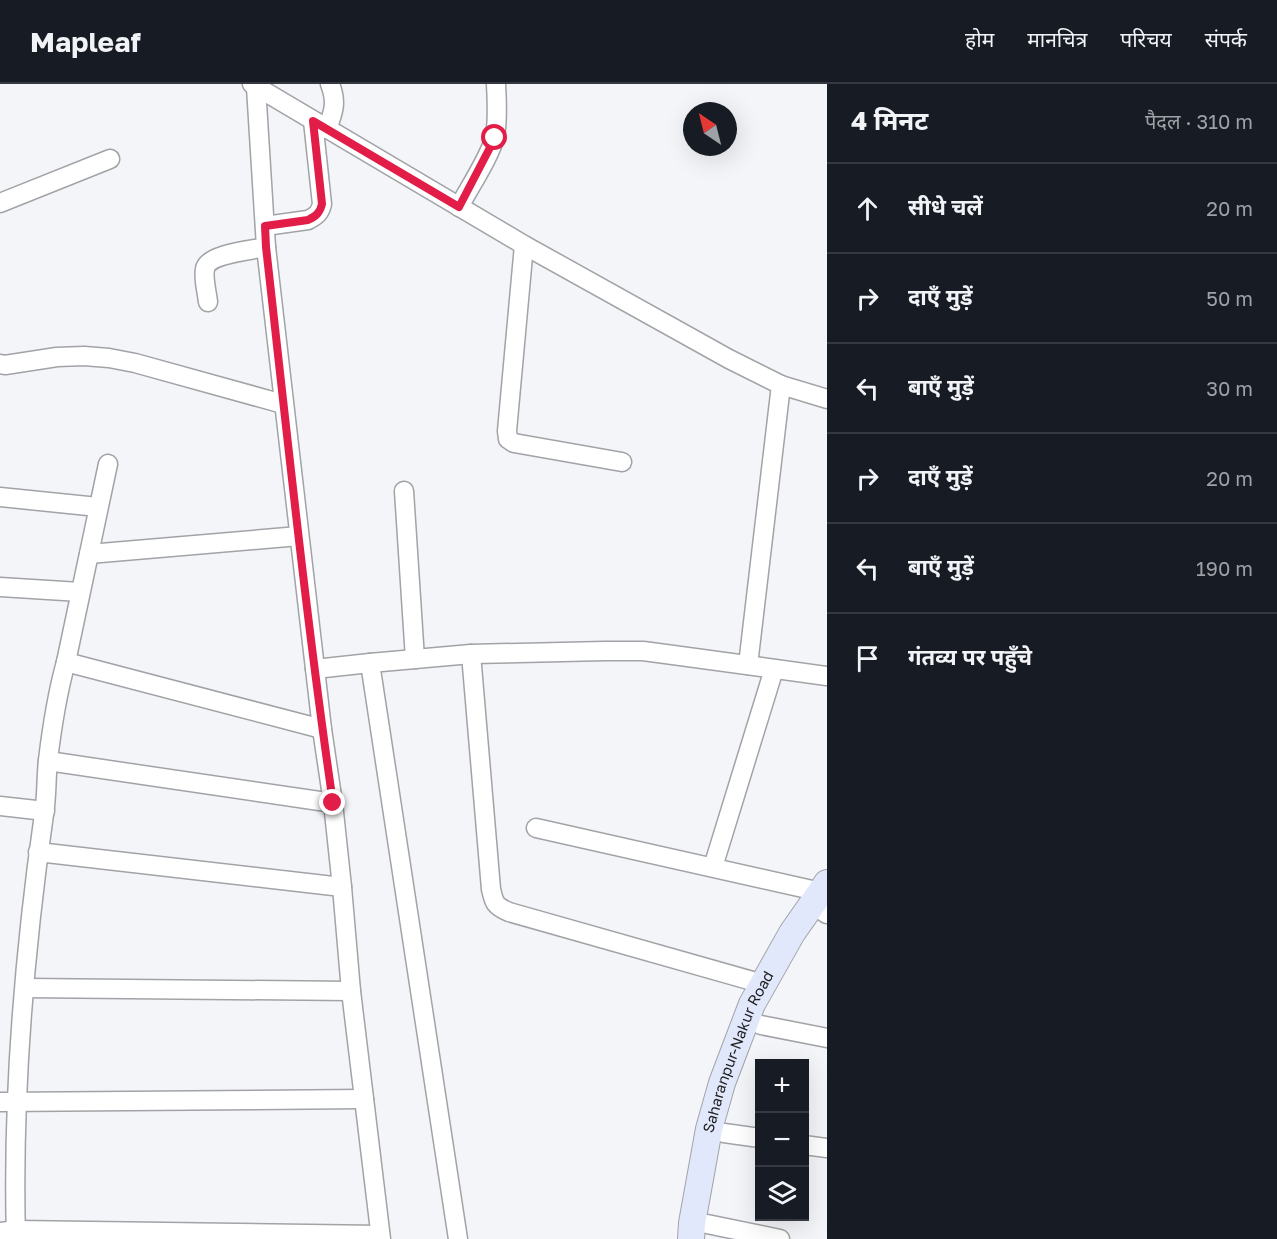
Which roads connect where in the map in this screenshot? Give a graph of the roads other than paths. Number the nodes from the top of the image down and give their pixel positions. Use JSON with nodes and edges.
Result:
{"nodes":[{"id":1,"x":330,"y":84,"type":"edge"},
{"id":2,"x":496,"y":84,"type":"edge"},
{"id":3,"x":254,"y":86,"type":"edge"},
{"id":4,"x":320,"y":125,"type":"junction"},
{"id":5,"x":110,"y":159,"type":"dead end"},
{"id":6,"x":0,"y":203,"type":"edge"},
{"id":7,"x":459,"y":207,"type":"junction"},
{"id":8,"x":265,"y":226,"type":"junction"},
{"id":9,"x":524,"y":245,"type":"junction"},
{"id":10,"x":266,"y":247,"type":"junction"},
{"id":11,"x":208,"y":302,"type":"dead end"},
{"id":12,"x":0,"y":364,"type":"edge"},
{"id":13,"x":781,"y":385,"type":"junction"},
{"id":14,"x":827,"y":399,"type":"edge"},
{"id":15,"x":284,"y":404,"type":"junction"},
{"id":16,"x":622,"y":462,"type":"dead end"},
{"id":17,"x":108,"y":464,"type":"dead end"},
{"id":18,"x":404,"y":491,"type":"dead end"},
{"id":19,"x":0,"y":497,"type":"edge"},
{"id":20,"x":98,"y":507,"type":"junction"},
{"id":21,"x":299,"y":536,"type":"junction"},
{"id":22,"x":89,"y":554,"type":"junction"},
{"id":23,"x":0,"y":587,"type":"edge"},
{"id":24,"x":80,"y":592,"type":"junction"},
{"id":25,"x":471,"y":654,"type":"junction"},
{"id":26,"x":415,"y":658,"type":"junction"},
{"id":27,"x":66,"y":662,"type":"junction"},
{"id":28,"x":370,"y":663,"type":"junction"},
{"id":29,"x":748,"y":665,"type":"junction"},
{"id":30,"x":315,"y":669,"type":"junction"},
{"id":31,"x":774,"y":669,"type":"junction"},
{"id":32,"x":827,"y":676,"type":"edge"},
{"id":33,"x":322,"y":729,"type":"junction"},
{"id":34,"x":48,"y":761,"type":"junction"},
{"id":35,"x":333,"y":803,"type":"junction"},
{"id":36,"x":0,"y":806,"type":"edge"},
{"id":37,"x":45,"y":811,"type":"junction"},
{"id":38,"x":536,"y":828,"type":"dead end"},
{"id":39,"x":38,"y":852,"type":"junction"},
{"id":40,"x":713,"y":867,"type":"junction"},
{"id":41,"x":342,"y":887,"type":"junction"},
{"id":42,"x":825,"y":902,"type":"edge"},
{"id":43,"x":763,"y":984,"type":"junction"},
{"id":44,"x":25,"y":988,"type":"junction"},
{"id":45,"x":351,"y":991,"type":"junction"},
{"id":46,"x":761,"y":1025,"type":"junction"},
{"id":47,"x":827,"y":1038,"type":"edge"},
{"id":48,"x":364,"y":1099,"type":"junction"},
{"id":49,"x":8,"y":1102,"type":"edge"},
{"id":50,"x":724,"y":1133,"type":"junction"},
{"id":51,"x":755,"y":1137,"type":"edge"},
{"id":52,"x":809,"y":1146,"type":"edge"},
{"id":53,"x":827,"y":1148,"type":"edge"},
{"id":54,"x":11,"y":1234,"type":"edge"},
{"id":55,"x":702,"y":1234,"type":"edge"},
{"id":56,"x":380,"y":1237,"type":"edge"},
{"id":57,"x":458,"y":1239,"type":"edge"},
{"id":58,"x":780,"y":1239,"type":"edge"}],
"edges":[{"from":1,"to":4,"type":"street"},
{"from":2,"to":7,"type":"street"},
{"from":3,"to":4,"type":"street"},
{"from":3,"to":8,"type":"street"},
{"from":4,"to":7,"type":"street"},
{"from":4,"to":8,"type":"street"},
{"from":5,"to":6,"type":"street"},
{"from":7,"to":9,"type":"street"},
{"from":8,"to":10,"type":"street"},
{"from":9,"to":13,"type":"street"},
{"from":9,"to":16,"type":"street"},
{"from":10,"to":11,"type":"street"},
{"from":10,"to":15,"type":"street"},
{"from":12,"to":15,"type":"street"},
{"from":13,"to":14,"type":"street"},
{"from":13,"to":29,"type":"street"},
{"from":15,"to":21,"type":"street"},
{"from":17,"to":20,"type":"street"},
{"from":18,"to":26,"type":"street"},
{"from":19,"to":20,"type":"street"},
{"from":20,"to":22,"type":"street"},
{"from":21,"to":22,"type":"street"},
{"from":21,"to":30,"type":"street"},
{"from":22,"to":24,"type":"street"},
{"from":23,"to":24,"type":"street"},
{"from":24,"to":27,"type":"street"},
{"from":25,"to":26,"type":"street"},
{"from":25,"to":29,"type":"street"},
{"from":25,"to":43,"type":"street"},
{"from":26,"to":28,"type":"street"},
{"from":27,"to":33,"type":"street"},
{"from":27,"to":34,"type":"street"},
{"from":28,"to":30,"type":"street"},
{"from":28,"to":57,"type":"street"},
{"from":29,"to":31,"type":"street"},
{"from":30,"to":33,"type":"street"},
{"from":31,"to":32,"type":"street"},
{"from":31,"to":40,"type":"street"},
{"from":33,"to":35,"type":"street"},
{"from":34,"to":35,"type":"street"},
{"from":34,"to":37,"type":"street"},
{"from":35,"to":41,"type":"street"},
{"from":36,"to":37,"type":"street"},
{"from":37,"to":39,"type":"street"},
{"from":38,"to":40,"type":"street"},
{"from":39,"to":41,"type":"street"},
{"from":39,"to":44,"type":"street"},
{"from":40,"to":42,"type":"street"},
{"from":41,"to":45,"type":"street"},
{"from":42,"to":43,"type":"main road","name":"Saharanpur-Nakur Road"},
{"from":42,"to":46,"type":"main road","name":"Saharanpur-Nakur Road"},
{"from":43,"to":55,"type":"main road","name":"Saharanpur-Nakur Road"},
{"from":44,"to":45,"type":"street"},
{"from":44,"to":49,"type":"street"},
{"from":45,"to":48,"type":"street"},
{"from":46,"to":47,"type":"street"},
{"from":46,"to":50,"type":"main road","name":"Saharanpur-Nakur Road"},
{"from":48,"to":49,"type":"street"},
{"from":48,"to":56,"type":"street"},
{"from":49,"to":54,"type":"street"},
{"from":50,"to":51,"type":"street"},
{"from":50,"to":55,"type":"main road","name":"Saharanpur-Nakur Road"},
{"from":52,"to":53,"type":"street"},
{"from":54,"to":56,"type":"street"},
{"from":55,"to":58,"type":"street"}]}
